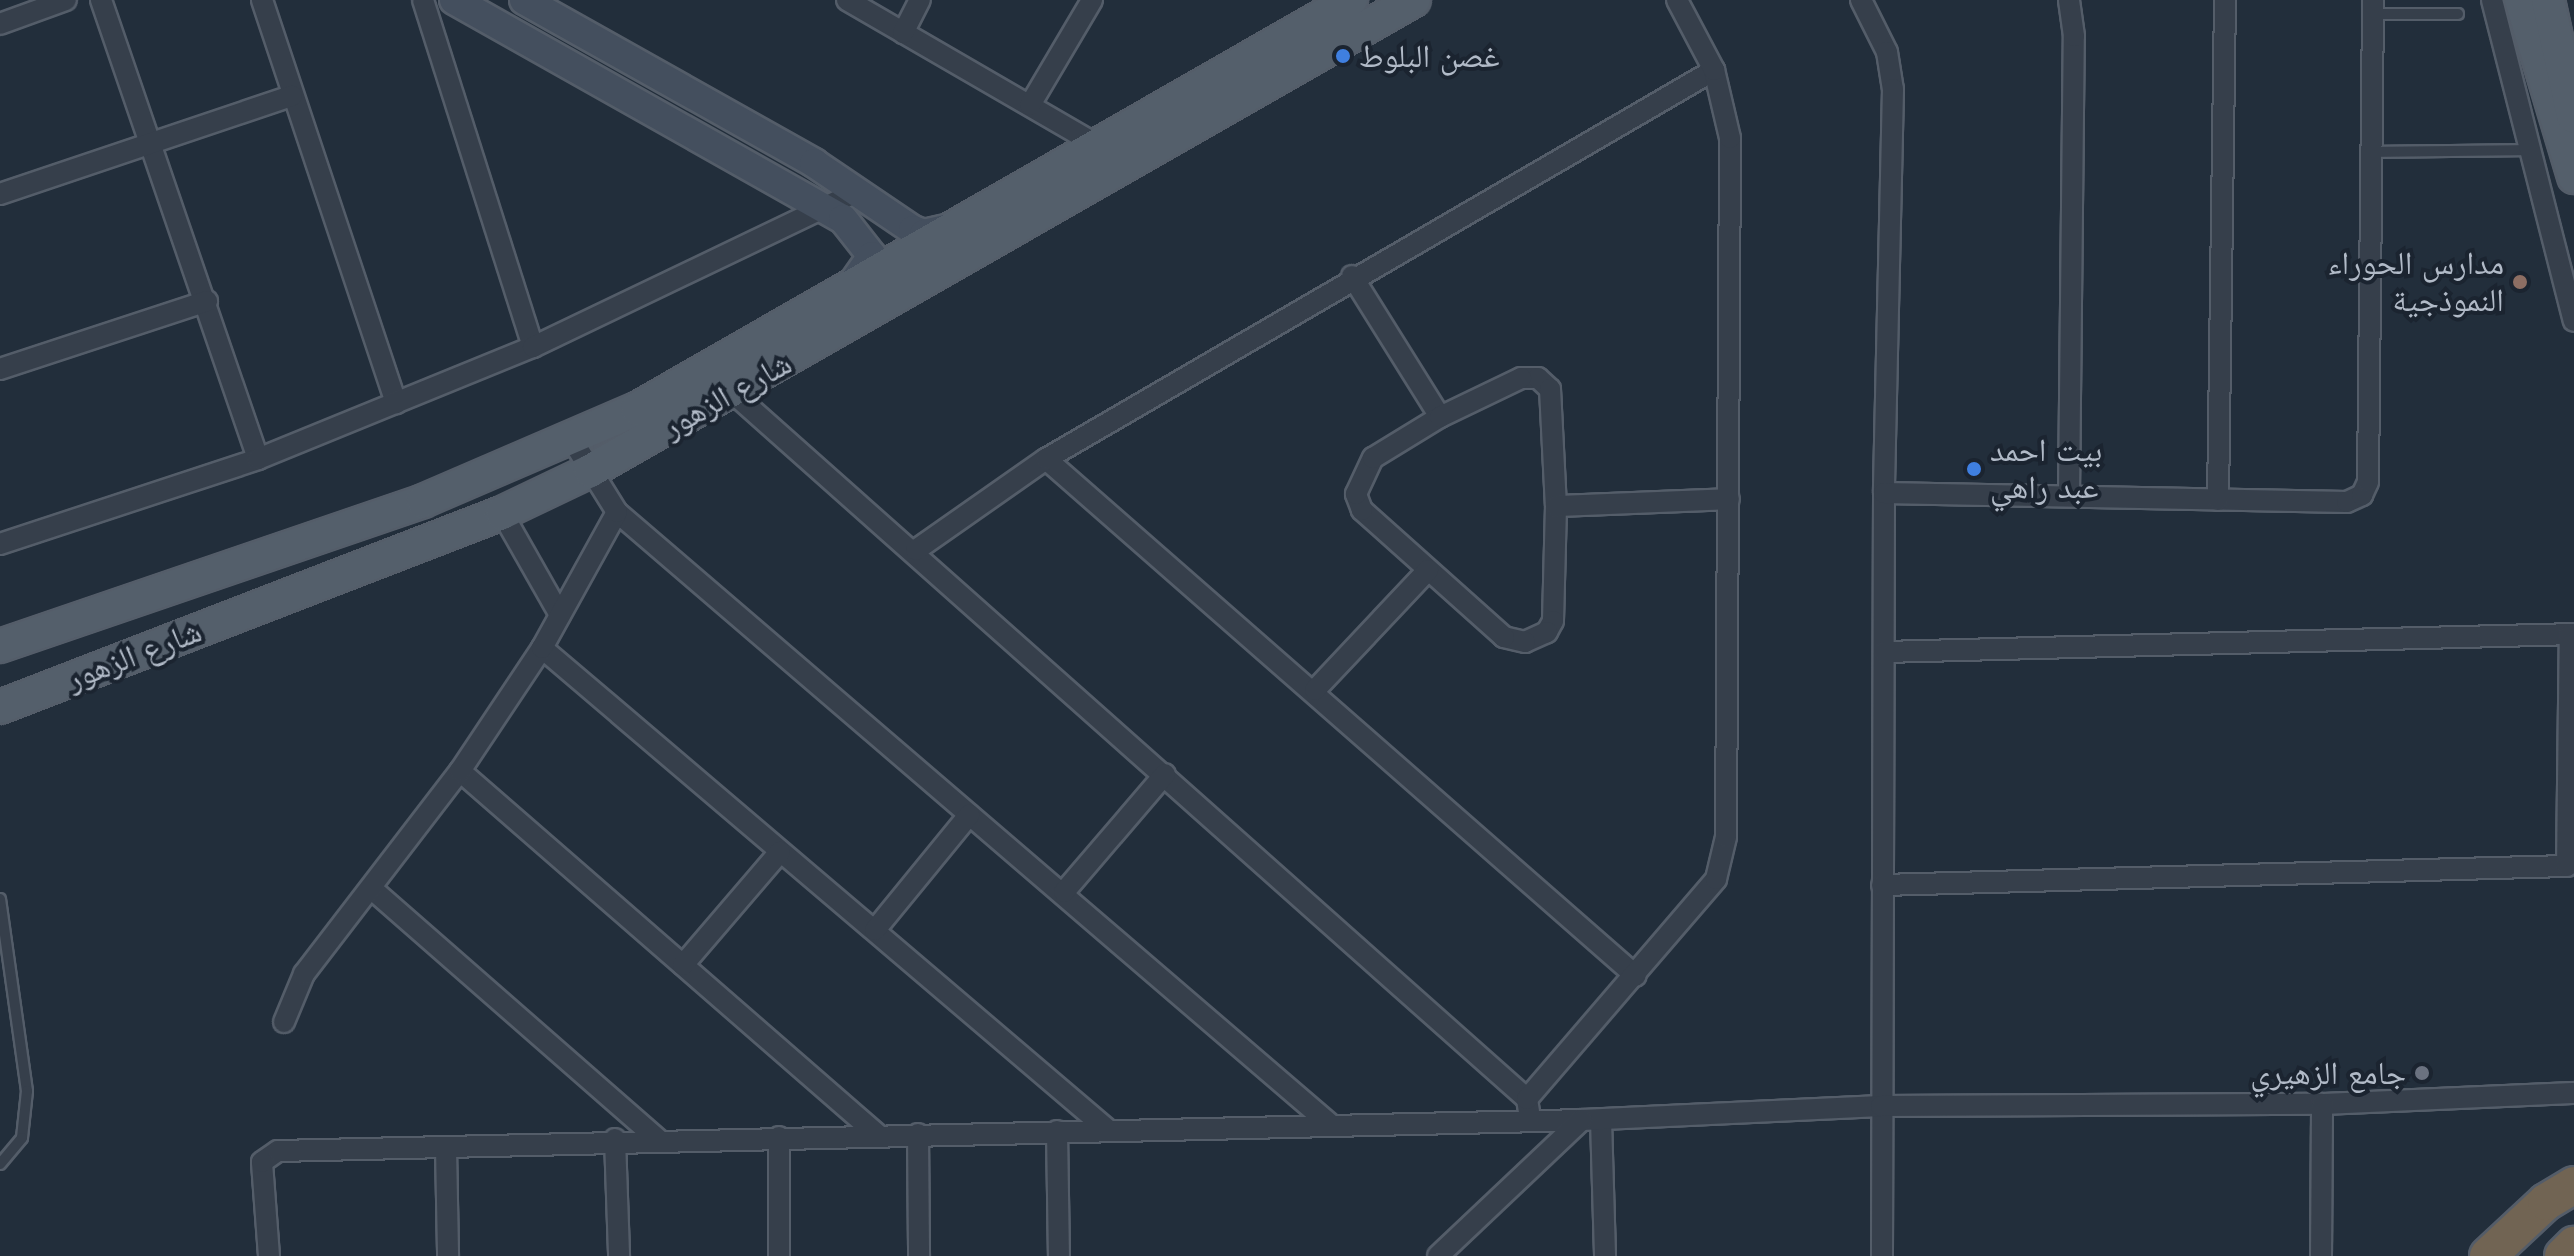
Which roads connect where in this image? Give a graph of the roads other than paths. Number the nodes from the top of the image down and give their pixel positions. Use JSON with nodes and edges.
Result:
{"nodes":[{"id":1,"x":66,"y":0,"type":"edge"},
{"id":2,"x":101,"y":0,"type":"edge"},
{"id":3,"x":262,"y":0,"type":"edge"},
{"id":4,"x":423,"y":0,"type":"edge"},
{"id":5,"x":454,"y":0,"type":"edge"},
{"id":6,"x":524,"y":0,"type":"edge"},
{"id":7,"x":847,"y":0,"type":"edge"},
{"id":8,"x":920,"y":0,"type":"edge"},
{"id":9,"x":1092,"y":0,"type":"edge"},
{"id":10,"x":1351,"y":0,"type":"edge"},
{"id":11,"x":1414,"y":0,"type":"edge"},
{"id":12,"x":1677,"y":0,"type":"edge"},
{"id":13,"x":1861,"y":0,"type":"edge"},
{"id":14,"x":2069,"y":0,"type":"edge"},
{"id":15,"x":2225,"y":0,"type":"edge"},
{"id":16,"x":2492,"y":0,"type":"edge"},
{"id":17,"x":2521,"y":0,"type":"edge"},
{"id":18,"x":2548,"y":0,"type":"edge"},
{"id":19,"x":2373,"y":7,"type":"edge"},
{"id":20,"x":2458,"y":14,"type":"dead end"},
{"id":21,"x":0,"y":24,"type":"edge"},
{"id":22,"x":903,"y":33,"type":"junction"},
{"id":23,"x":1714,"y":70,"type":"junction"},
{"id":24,"x":292,"y":96,"type":"junction"},
{"id":25,"x":1030,"y":105,"type":"junction"},
{"id":26,"x":2574,"y":123,"type":"edge"},
{"id":27,"x":152,"y":145,"type":"junction"},
{"id":28,"x":1099,"y":146,"type":"junction"},
{"id":29,"x":2530,"y":150,"type":"junction"},
{"id":30,"x":2371,"y":152,"type":"junction"},
{"id":31,"x":2574,"y":177,"type":"edge"},
{"id":32,"x":859,"y":191,"type":"junction"},
{"id":33,"x":0,"y":194,"type":"edge"},
{"id":34,"x":823,"y":209,"type":"junction"},
{"id":35,"x":958,"y":225,"type":"junction"},
{"id":36,"x":1352,"y":276,"type":"junction"},
{"id":37,"x":847,"y":289,"type":"junction"},
{"id":38,"x":207,"y":301,"type":"junction"},
{"id":39,"x":2574,"y":321,"type":"edge"},
{"id":40,"x":533,"y":347,"type":"junction"},
{"id":41,"x":0,"y":369,"type":"edge"},
{"id":42,"x":733,"y":393,"type":"junction"},
{"id":43,"x":396,"y":403,"type":"junction"},
{"id":44,"x":1440,"y":417,"type":"junction"},
{"id":45,"x":571,"y":438,"type":"junction"},
{"id":46,"x":258,"y":459,"type":"junction"},
{"id":47,"x":1046,"y":459,"type":"junction"},
{"id":48,"x":590,"y":471,"type":"junction"},
{"id":49,"x":1884,"y":493,"type":"junction"},
{"id":50,"x":2069,"y":494,"type":"junction"},
{"id":51,"x":1729,"y":499,"type":"junction"},
{"id":52,"x":2218,"y":500,"type":"junction"},
{"id":53,"x":1556,"y":506,"type":"junction"},
{"id":54,"x":617,"y":512,"type":"junction"},
{"id":55,"x":502,"y":513,"type":"junction"},
{"id":56,"x":0,"y":544,"type":"edge"},
{"id":57,"x":916,"y":550,"type":"junction"},
{"id":58,"x":1428,"y":570,"type":"junction"},
{"id":59,"x":560,"y":615,"type":"junction"},
{"id":60,"x":2572,"y":634,"type":"edge"},
{"id":61,"x":0,"y":646,"type":"edge"},
{"id":62,"x":542,"y":648,"type":"junction"},
{"id":63,"x":1884,"y":652,"type":"junction"},
{"id":64,"x":1315,"y":690,"type":"junction"},
{"id":65,"x":0,"y":707,"type":"edge"},
{"id":66,"x":460,"y":771,"type":"junction"},
{"id":67,"x":1165,"y":774,"type":"junction"},
{"id":68,"x":969,"y":815,"type":"junction"},
{"id":69,"x":780,"y":852,"type":"junction"},
{"id":70,"x":2570,"y":866,"type":"edge"},
{"id":71,"x":1882,"y":885,"type":"junction"},
{"id":72,"x":372,"y":889,"type":"junction"},
{"id":73,"x":1064,"y":892,"type":"junction"},
{"id":74,"x":0,"y":899,"type":"edge"},
{"id":75,"x":875,"y":930,"type":"junction"},
{"id":76,"x":683,"y":965,"type":"junction"},
{"id":77,"x":1636,"y":976,"type":"junction"},
{"id":78,"x":284,"y":1022,"type":"dead end"},
{"id":79,"x":2574,"y":1093,"type":"edge"},
{"id":80,"x":1527,"y":1099,"type":"junction"},
{"id":81,"x":2322,"y":1104,"type":"junction"},
{"id":82,"x":1881,"y":1106,"type":"junction"},
{"id":83,"x":1530,"y":1120,"type":"junction"},
{"id":84,"x":1592,"y":1120,"type":"junction"},
{"id":85,"x":1332,"y":1126,"type":"junction"},
{"id":86,"x":1107,"y":1129,"type":"junction"},
{"id":87,"x":1057,"y":1131,"type":"junction"},
{"id":88,"x":918,"y":1134,"type":"junction"},
{"id":89,"x":878,"y":1135,"type":"junction"},
{"id":90,"x":779,"y":1137,"type":"junction"},
{"id":91,"x":615,"y":1139,"type":"junction"},
{"id":92,"x":658,"y":1139,"type":"junction"},
{"id":93,"x":446,"y":1148,"type":"junction"},
{"id":94,"x":0,"y":1164,"type":"edge"},
{"id":95,"x":2574,"y":1185,"type":"edge"},
{"id":96,"x":2574,"y":1245,"type":"edge"},
{"id":97,"x":269,"y":1256,"type":"edge"},
{"id":98,"x":448,"y":1256,"type":"edge"},
{"id":99,"x":619,"y":1256,"type":"edge"},
{"id":100,"x":779,"y":1256,"type":"edge"},
{"id":101,"x":919,"y":1256,"type":"edge"},
{"id":102,"x":1059,"y":1256,"type":"edge"},
{"id":103,"x":1438,"y":1256,"type":"edge"},
{"id":104,"x":1605,"y":1256,"type":"edge"},
{"id":105,"x":1882,"y":1256,"type":"edge"},
{"id":106,"x":2321,"y":1256,"type":"edge"},
{"id":107,"x":2488,"y":1256,"type":"edge"},
{"id":108,"x":2563,"y":1256,"type":"edge"}],
"edges":[{"from":1,"to":21,"type":"street"},
{"from":2,"to":27,"type":"street"},
{"from":3,"to":24,"type":"street"},
{"from":4,"to":40,"type":"street"},
{"from":5,"to":34,"type":"street"},
{"from":6,"to":32,"type":"street"},
{"from":7,"to":22,"type":"street"},
{"from":8,"to":22,"type":"street"},
{"from":9,"to":25,"type":"street"},
{"from":10,"to":28,"type":"main road","name":"شارع الزهور"},
{"from":11,"to":42,"type":"main road","name":"شارع الزهور"},
{"from":12,"to":23,"type":"street"},
{"from":13,"to":49,"type":"street"},
{"from":14,"to":50,"type":"street"},
{"from":15,"to":52,"type":"street"},
{"from":16,"to":29,"type":"street"},
{"from":17,"to":31,"type":"main road"},
{"from":18,"to":26,"type":"main road"},
{"from":19,"to":20,"type":"lane"},
{"from":19,"to":30,"type":"street"},
{"from":22,"to":25,"type":"street"},
{"from":23,"to":36,"type":"street"},
{"from":23,"to":51,"type":"street"},
{"from":24,"to":27,"type":"street"},
{"from":24,"to":43,"type":"street"},
{"from":25,"to":28,"type":"street"},
{"from":27,"to":33,"type":"street"},
{"from":27,"to":38,"type":"street"},
{"from":28,"to":35,"type":"main road","name":"شارع الزهور"},
{"from":29,"to":30,"type":"lane"},
{"from":29,"to":39,"type":"street"},
{"from":30,"to":52,"type":"street"},
{"from":32,"to":34,"type":"street"},
{"from":32,"to":35,"type":"street"},
{"from":34,"to":37,"type":"street"},
{"from":34,"to":40,"type":"street"},
{"from":35,"to":37,"type":"main road","name":"شارع الزهور"},
{"from":36,"to":44,"type":"street"},
{"from":36,"to":47,"type":"street"},
{"from":37,"to":45,"type":"main road","name":"شارع الزهور"},
{"from":38,"to":41,"type":"street"},
{"from":38,"to":46,"type":"street"},
{"from":40,"to":43,"type":"street"},
{"from":42,"to":48,"type":"main road","name":"شارع الزهور"},
{"from":42,"to":57,"type":"street"},
{"from":43,"to":46,"type":"street"},
{"from":44,"to":53,"type":"street"},
{"from":44,"to":58,"type":"street"},
{"from":45,"to":48,"type":"street"},
{"from":45,"to":61,"type":"main road","name":"شارع الزهور"},
{"from":46,"to":56,"type":"street"},
{"from":47,"to":57,"type":"street"},
{"from":47,"to":64,"type":"street"},
{"from":48,"to":54,"type":"street"},
{"from":48,"to":55,"type":"main road","name":"شارع الزهور"},
{"from":49,"to":50,"type":"street"},
{"from":49,"to":63,"type":"street"},
{"from":50,"to":52,"type":"street"},
{"from":51,"to":53,"type":"street"},
{"from":51,"to":77,"type":"street"},
{"from":53,"to":58,"type":"street"},
{"from":54,"to":59,"type":"street"},
{"from":54,"to":68,"type":"street"},
{"from":55,"to":59,"type":"street"},
{"from":55,"to":65,"type":"main road","name":"شارع الزهور"},
{"from":57,"to":67,"type":"street"},
{"from":58,"to":64,"type":"street"},
{"from":59,"to":62,"type":"street"},
{"from":60,"to":63,"type":"street"},
{"from":60,"to":70,"type":"street"},
{"from":62,"to":66,"type":"street"},
{"from":62,"to":69,"type":"street"},
{"from":63,"to":71,"type":"street"},
{"from":64,"to":77,"type":"street"},
{"from":66,"to":72,"type":"street"},
{"from":66,"to":76,"type":"street"},
{"from":67,"to":73,"type":"street"},
{"from":67,"to":80,"type":"street"},
{"from":68,"to":73,"type":"street"},
{"from":68,"to":75,"type":"street"},
{"from":69,"to":75,"type":"street"},
{"from":69,"to":76,"type":"street"},
{"from":70,"to":71,"type":"street"},
{"from":71,"to":82,"type":"street"},
{"from":72,"to":78,"type":"street"},
{"from":72,"to":92,"type":"street"},
{"from":73,"to":85,"type":"street"},
{"from":74,"to":94,"type":"lane"},
{"from":75,"to":86,"type":"street"},
{"from":76,"to":89,"type":"street"},
{"from":77,"to":80,"type":"street"},
{"from":79,"to":81,"type":"street"},
{"from":80,"to":83,"type":"street"},
{"from":81,"to":82,"type":"street"},
{"from":81,"to":106,"type":"street"},
{"from":82,"to":84,"type":"street"},
{"from":82,"to":105,"type":"street"},
{"from":83,"to":84,"type":"street"},
{"from":83,"to":85,"type":"street"},
{"from":84,"to":103,"type":"street"},
{"from":84,"to":104,"type":"street"},
{"from":85,"to":86,"type":"street"},
{"from":86,"to":87,"type":"street"},
{"from":87,"to":88,"type":"street"},
{"from":87,"to":102,"type":"street"},
{"from":88,"to":89,"type":"street"},
{"from":88,"to":101,"type":"street"},
{"from":89,"to":90,"type":"street"},
{"from":90,"to":92,"type":"street"},
{"from":90,"to":100,"type":"street"},
{"from":91,"to":92,"type":"street"},
{"from":91,"to":93,"type":"street"},
{"from":91,"to":99,"type":"street"},
{"from":93,"to":97,"type":"street"},
{"from":93,"to":98,"type":"street"},
{"from":95,"to":107,"type":"highway"},
{"from":96,"to":108,"type":"highway"}]}
